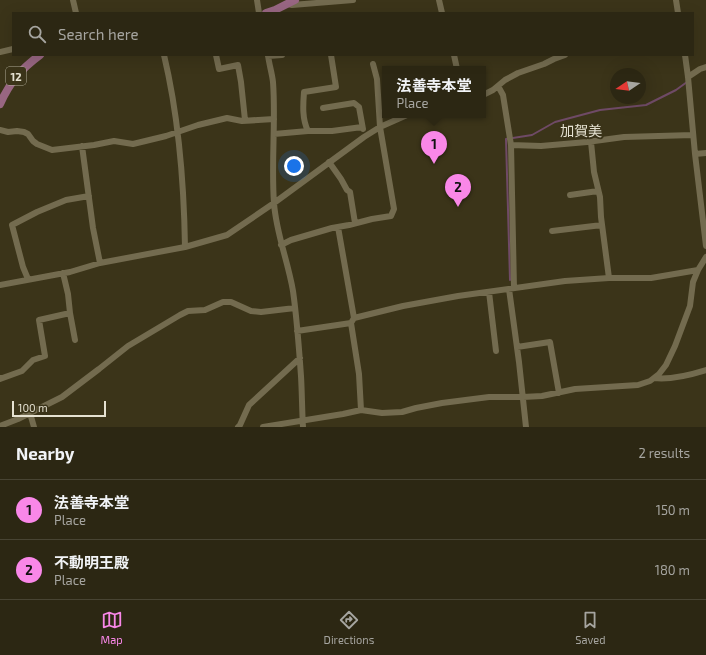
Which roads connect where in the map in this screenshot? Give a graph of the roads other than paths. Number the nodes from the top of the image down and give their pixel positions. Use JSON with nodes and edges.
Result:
{"nodes":[{"id":1,"x":73,"y":0,"type":"edge"},
{"id":2,"x":257,"y":0,"type":"edge"},
{"id":3,"x":353,"y":0,"type":"edge"},
{"id":4,"x":439,"y":0,"type":"edge"},
{"id":5,"x":676,"y":0,"type":"edge"},
{"id":6,"x":292,"y":2,"type":"edge"},
{"id":7,"x":76,"y":12,"type":"edge"},
{"id":8,"x":259,"y":12,"type":"edge"},
{"id":9,"x":268,"y":12,"type":"edge"},
{"id":10,"x":442,"y":12,"type":"edge"},
{"id":11,"x":678,"y":12,"type":"edge"},
{"id":12,"x":12,"y":49,"type":"edge"},
{"id":13,"x":0,"y":52,"type":"edge"},
{"id":14,"x":39,"y":56,"type":"edge"},
{"id":15,"x":164,"y":56,"type":"edge"},
{"id":16,"x":216,"y":56,"type":"edge"},
{"id":17,"x":268,"y":56,"type":"edge"},
{"id":18,"x":331,"y":56,"type":"edge"},
{"id":19,"x":454,"y":56,"type":"edge"},
{"id":20,"x":562,"y":56,"type":"edge"},
{"id":21,"x":685,"y":56,"type":"edge"},
{"id":22,"x":373,"y":64,"type":"dead end"},
{"id":23,"x":456,"y":66,"type":"edge"},
{"id":24,"x":706,"y":67,"type":"edge"},
{"id":25,"x":689,"y":80,"type":"junction"},
{"id":26,"x":498,"y":86,"type":"junction"},
{"id":27,"x":486,"y":93,"type":"edge"},
{"id":28,"x":0,"y":104,"type":"edge"},
{"id":29,"x":323,"y":108,"type":"dead end"},
{"id":30,"x":400,"y":118,"type":"edge"},
{"id":31,"x":274,"y":119,"type":"junction"},
{"id":32,"x":245,"y":120,"type":"junction"},
{"id":33,"x":362,"y":127,"type":"junction"},
{"id":34,"x":380,"y":127,"type":"junction"},
{"id":35,"x":0,"y":130,"type":"edge"},
{"id":36,"x":308,"y":131,"type":"junction"},
{"id":37,"x":177,"y":132,"type":"junction"},
{"id":38,"x":274,"y":134,"type":"junction"},
{"id":39,"x":694,"y":135,"type":"junction"},
{"id":40,"x":364,"y":137,"type":"junction"},
{"id":41,"x":510,"y":141,"type":"junction"},
{"id":42,"x":591,"y":142,"type":"junction"},
{"id":43,"x":82,"y":146,"type":"junction"},
{"id":44,"x":706,"y":153,"type":"edge"},
{"id":45,"x":695,"y":154,"type":"junction"},
{"id":46,"x":329,"y":162,"type":"junction"},
{"id":47,"x":598,"y":191,"type":"junction"},
{"id":48,"x":570,"y":195,"type":"dead end"},
{"id":49,"x":89,"y":196,"type":"junction"},
{"id":50,"x":274,"y":203,"type":"junction"},
{"id":51,"x":355,"y":224,"type":"junction"},
{"id":52,"x":602,"y":225,"type":"junction"},
{"id":53,"x":338,"y":227,"type":"junction"},
{"id":54,"x":552,"y":231,"type":"dead end"},
{"id":55,"x":281,"y":245,"type":"junction"},
{"id":56,"x":706,"y":246,"type":"edge"},
{"id":57,"x":185,"y":247,"type":"junction"},
{"id":58,"x":705,"y":258,"type":"edge"},
{"id":59,"x":100,"y":263,"type":"junction"},
{"id":60,"x":706,"y":269,"type":"edge"},
{"id":61,"x":698,"y":270,"type":"junction"},
{"id":62,"x":63,"y":273,"type":"junction"},
{"id":63,"x":609,"y":278,"type":"junction"},
{"id":64,"x":28,"y":279,"type":"junction"},
{"id":65,"x":0,"y":284,"type":"edge"},
{"id":66,"x":511,"y":289,"type":"junction"},
{"id":67,"x":489,"y":292,"type":"junction"},
{"id":68,"x":295,"y":308,"type":"junction"},
{"id":69,"x":70,"y":313,"type":"junction"},
{"id":70,"x":352,"y":320,"type":"junction"},
{"id":71,"x":297,"y":331,"type":"junction"},
{"id":72,"x":75,"y":340,"type":"dead end"},
{"id":73,"x":517,"y":347,"type":"junction"},
{"id":74,"x":496,"y":351,"type":"dead end"},
{"id":75,"x":300,"y":358,"type":"junction"},
{"id":76,"x":706,"y":370,"type":"edge"},
{"id":77,"x":0,"y":378,"type":"edge"},
{"id":78,"x":654,"y":378,"type":"junction"},
{"id":79,"x":559,"y":393,"type":"junction"},
{"id":80,"x":523,"y":397,"type":"junction"},
{"id":81,"x":361,"y":410,"type":"junction"},
{"id":82,"x":30,"y":413,"type":"junction"},
{"id":83,"x":303,"y":424,"type":"edge"},
{"id":84,"x":0,"y":426,"type":"edge"},
{"id":85,"x":34,"y":427,"type":"edge"},
{"id":86,"x":238,"y":427,"type":"edge"},
{"id":87,"x":263,"y":427,"type":"edge"},
{"id":88,"x":526,"y":427,"type":"edge"}],
"edges":[{"from":1,"to":7,"type":"street"},
{"from":2,"to":8,"type":"street"},
{"from":3,"to":6,"type":"street"},
{"from":4,"to":10,"type":"street"},
{"from":5,"to":11,"type":"street"},
{"from":6,"to":9,"type":"main road"},
{"from":12,"to":13,"type":"street"},
{"from":14,"to":28,"type":"main road","number":"12"},
{"from":15,"to":37,"type":"street"},
{"from":16,"to":32,"type":"street"},
{"from":17,"to":31,"type":"street"},
{"from":18,"to":36,"type":"street"},
{"from":19,"to":23,"type":"street"},
{"from":20,"to":26,"type":"street"},
{"from":21,"to":25,"type":"street"},
{"from":22,"to":34,"type":"street"},
{"from":24,"to":25,"type":"street"},
{"from":25,"to":39,"type":"street"},
{"from":26,"to":27,"type":"street"},
{"from":26,"to":41,"type":"street"},
{"from":29,"to":33,"type":"street"},
{"from":30,"to":34,"type":"street"},
{"from":31,"to":32,"type":"street"},
{"from":31,"to":38,"type":"street"},
{"from":32,"to":37,"type":"street"},
{"from":33,"to":36,"type":"street"},
{"from":33,"to":40,"type":"street"},
{"from":34,"to":40,"type":"street"},
{"from":34,"to":51,"type":"street"},
{"from":35,"to":43,"type":"street"},
{"from":36,"to":38,"type":"street"},
{"from":37,"to":43,"type":"street"},
{"from":37,"to":57,"type":"street"},
{"from":38,"to":50,"type":"street"},
{"from":39,"to":42,"type":"street"},
{"from":39,"to":45,"type":"street"},
{"from":40,"to":46,"type":"street"},
{"from":41,"to":42,"type":"street"},
{"from":41,"to":66,"type":"street"},
{"from":42,"to":47,"type":"street"},
{"from":43,"to":49,"type":"street"},
{"from":44,"to":45,"type":"street"},
{"from":45,"to":56,"type":"street"},
{"from":46,"to":50,"type":"street"},
{"from":46,"to":51,"type":"street"},
{"from":47,"to":48,"type":"street"},
{"from":47,"to":52,"type":"street"},
{"from":49,"to":59,"type":"street"},
{"from":49,"to":64,"type":"street"},
{"from":50,"to":55,"type":"street"},
{"from":50,"to":57,"type":"street"},
{"from":51,"to":53,"type":"street"},
{"from":52,"to":54,"type":"street"},
{"from":52,"to":63,"type":"street"},
{"from":53,"to":55,"type":"street"},
{"from":53,"to":70,"type":"street"},
{"from":55,"to":68,"type":"street"},
{"from":57,"to":59,"type":"street"},
{"from":58,"to":60,"type":"street"},
{"from":58,"to":61,"type":"street"},
{"from":59,"to":62,"type":"street"},
{"from":61,"to":63,"type":"street"},
{"from":61,"to":78,"type":"street"},
{"from":62,"to":64,"type":"street"},
{"from":62,"to":69,"type":"street"},
{"from":63,"to":66,"type":"street"},
{"from":64,"to":65,"type":"street"},
{"from":66,"to":67,"type":"street"},
{"from":66,"to":73,"type":"street"},
{"from":67,"to":70,"type":"street"},
{"from":67,"to":74,"type":"street"},
{"from":68,"to":71,"type":"street"},
{"from":68,"to":82,"type":"street"},
{"from":69,"to":72,"type":"street"},
{"from":69,"to":77,"type":"street"},
{"from":70,"to":71,"type":"street"},
{"from":70,"to":81,"type":"street"},
{"from":71,"to":75,"type":"street"},
{"from":73,"to":79,"type":"street"},
{"from":73,"to":80,"type":"street"},
{"from":75,"to":83,"type":"street"},
{"from":75,"to":86,"type":"street"},
{"from":76,"to":78,"type":"street"},
{"from":78,"to":79,"type":"street"},
{"from":79,"to":80,"type":"street"},
{"from":80,"to":81,"type":"street"},
{"from":80,"to":88,"type":"street"},
{"from":81,"to":83,"type":"street"},
{"from":82,"to":84,"type":"street"},
{"from":82,"to":85,"type":"street"},
{"from":83,"to":87,"type":"street"}]}
